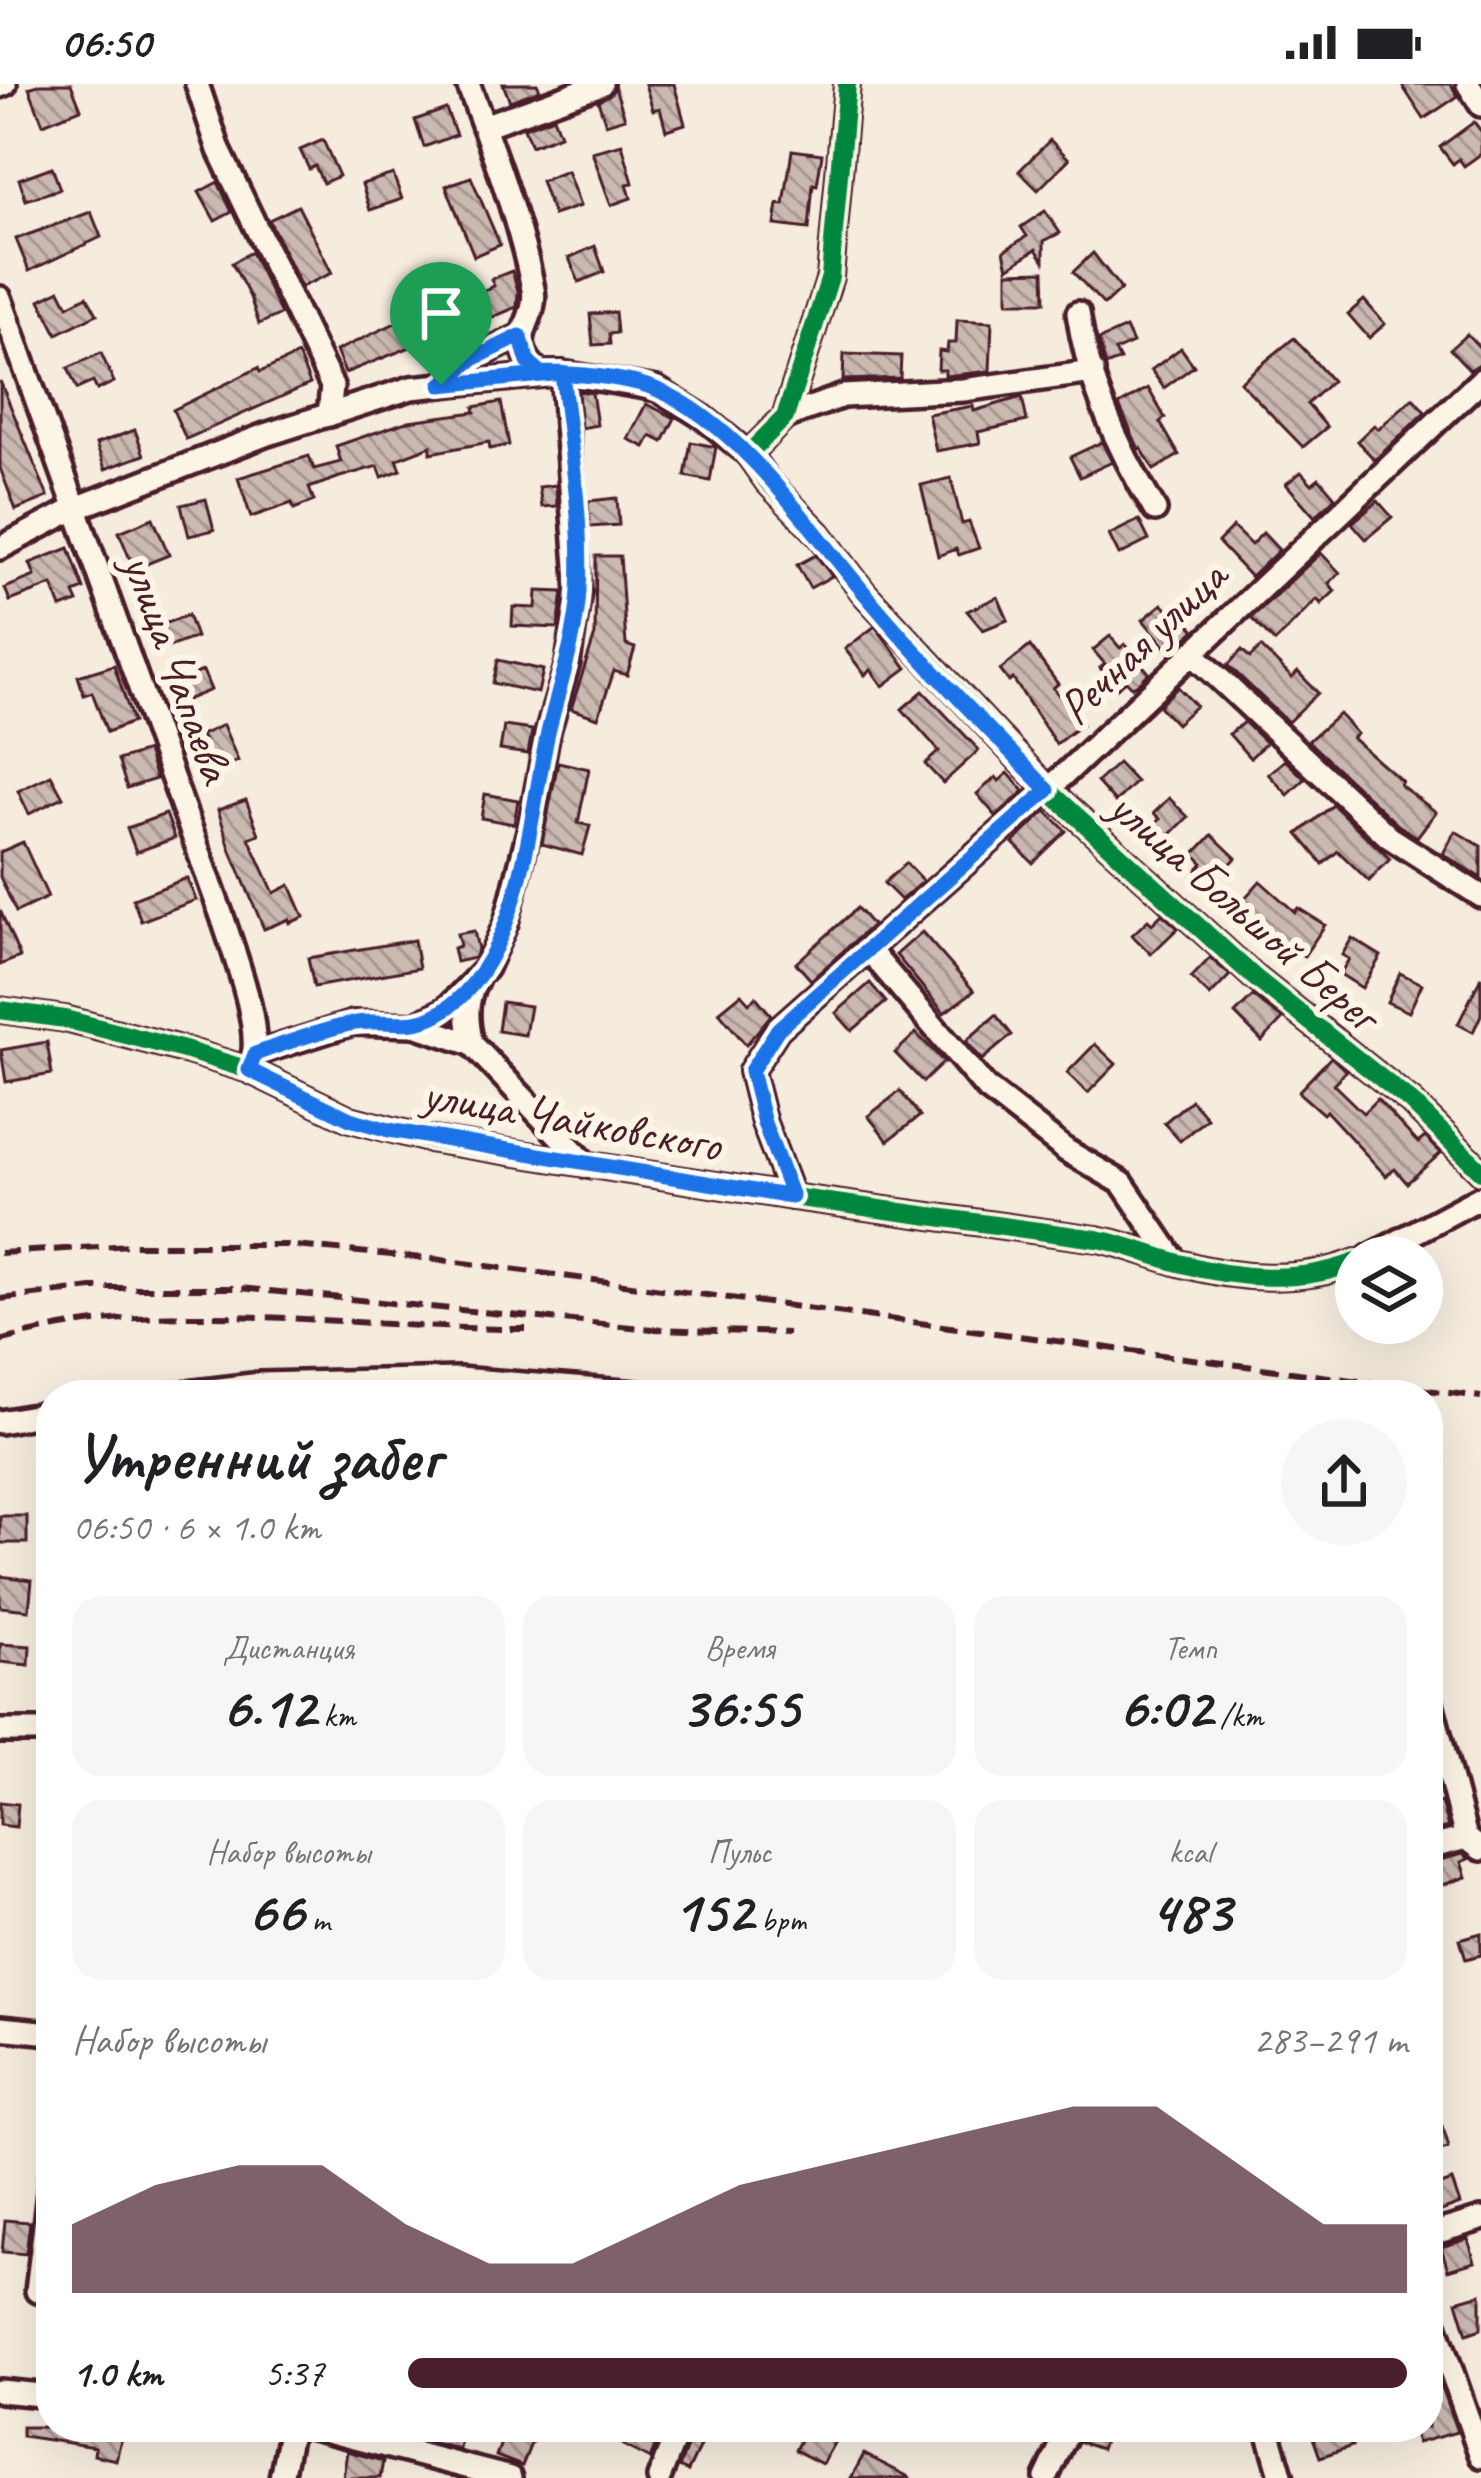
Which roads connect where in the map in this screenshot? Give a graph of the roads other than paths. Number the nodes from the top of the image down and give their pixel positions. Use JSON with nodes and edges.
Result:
{"nodes":[{"id":1,"x":197,"y":84,"type":"edge"},
{"id":2,"x":468,"y":84,"type":"edge"},
{"id":3,"x":601,"y":84,"type":"edge"},
{"id":4,"x":847,"y":84,"type":"edge"},
{"id":5,"x":1468,"y":84,"type":"edge"},
{"id":6,"x":1481,"y":105,"type":"edge"},
{"id":7,"x":484,"y":126,"type":"junction"},
{"id":8,"x":0,"y":298,"type":"edge"},
{"id":9,"x":1078,"y":313,"type":"dead end"},
{"id":10,"x":520,"y":336,"type":"junction"},
{"id":11,"x":1093,"y":372,"type":"junction"},
{"id":12,"x":562,"y":373,"type":"junction"},
{"id":13,"x":1481,"y":380,"type":"edge"},
{"id":14,"x":441,"y":385,"type":"junction"},
{"id":15,"x":329,"y":415,"type":"junction"},
{"id":16,"x":784,"y":417,"type":"junction"},
{"id":17,"x":748,"y":454,"type":"junction"},
{"id":18,"x":76,"y":508,"type":"junction"},
{"id":19,"x":1155,"y":510,"type":"dead end"},
{"id":20,"x":0,"y":548,"type":"edge"},
{"id":21,"x":1192,"y":653,"type":"junction"},
{"id":22,"x":1048,"y":790,"type":"junction"},
{"id":23,"x":1481,"y":896,"type":"edge"},
{"id":24,"x":868,"y":949,"type":"junction"},
{"id":25,"x":486,"y":968,"type":"junction"},
{"id":26,"x":0,"y":1010,"type":"edge"},
{"id":27,"x":415,"y":1025,"type":"junction"},
{"id":28,"x":472,"y":1044,"type":"junction"},
{"id":29,"x":252,"y":1062,"type":"junction"},
{"id":30,"x":588,"y":1166,"type":"junction"},
{"id":31,"x":1481,"y":1171,"type":"edge"},
{"id":32,"x":792,"y":1197,"type":"junction"},
{"id":33,"x":1481,"y":1197,"type":"edge"},
{"id":34,"x":1408,"y":1236,"type":"edge"},
{"id":35,"x":1176,"y":1262,"type":"junction"},
{"id":36,"x":1335,"y":1270,"type":"edge"},
{"id":37,"x":419,"y":1380,"type":"edge"},
{"id":38,"x":471,"y":1380,"type":"edge"},
{"id":39,"x":36,"y":1416,"type":"edge"},
{"id":40,"x":0,"y":1422,"type":"edge"},
{"id":41,"x":0,"y":1731,"type":"edge"},
{"id":42,"x":36,"y":1731,"type":"edge"},
{"id":43,"x":1443,"y":1741,"type":"edge"},
{"id":44,"x":1474,"y":1843,"type":"edge"},
{"id":45,"x":1443,"y":1846,"type":"edge"},
{"id":46,"x":0,"y":2028,"type":"edge"},
{"id":47,"x":36,"y":2031,"type":"edge"},
{"id":48,"x":1481,"y":2219,"type":"edge"},
{"id":49,"x":1443,"y":2230,"type":"edge"},
{"id":50,"x":1443,"y":2347,"type":"edge"},
{"id":51,"x":0,"y":2391,"type":"edge"},
{"id":52,"x":36,"y":2395,"type":"edge"},
{"id":53,"x":288,"y":2442,"type":"edge"},
{"id":54,"x":371,"y":2442,"type":"edge"},
{"id":55,"x":673,"y":2442,"type":"edge"},
{"id":56,"x":1063,"y":2442,"type":"edge"},
{"id":57,"x":1271,"y":2442,"type":"edge"},
{"id":58,"x":1481,"y":2456,"type":"edge"},
{"id":59,"x":281,"y":2478,"type":"edge"},
{"id":60,"x":511,"y":2478,"type":"edge"},
{"id":61,"x":659,"y":2478,"type":"edge"},
{"id":62,"x":1046,"y":2478,"type":"edge"},
{"id":63,"x":1282,"y":2478,"type":"edge"}],
"edges":[{"from":1,"to":15,"type":"street"},
{"from":2,"to":7,"type":"street"},
{"from":3,"to":7,"type":"street"},
{"from":4,"to":16,"type":"street"},
{"from":5,"to":6,"type":"street"},
{"from":7,"to":10,"type":"street"},
{"from":8,"to":18,"type":"street","name":"улица Чапаева"},
{"from":9,"to":11,"type":"street"},
{"from":10,"to":12,"type":"street"},
{"from":10,"to":14,"type":"street"},
{"from":11,"to":16,"type":"street"},
{"from":11,"to":19,"type":"street"},
{"from":12,"to":14,"type":"street"},
{"from":12,"to":17,"type":"street","name":"улица Большой Берег"},
{"from":12,"to":25,"type":"street"},
{"from":13,"to":21,"type":"street","name":"Речная улица"},
{"from":14,"to":15,"type":"street"},
{"from":15,"to":18,"type":"street"},
{"from":16,"to":17,"type":"street"},
{"from":17,"to":22,"type":"street","name":"улица Большой Берег"},
{"from":18,"to":20,"type":"street"},
{"from":18,"to":29,"type":"street","name":"улица Чапаева"},
{"from":21,"to":22,"type":"street","name":"Речная улица"},
{"from":21,"to":23,"type":"street"},
{"from":22,"to":24,"type":"street","name":"Речная улица"},
{"from":22,"to":31,"type":"street","name":"улица Большой Берег"},
{"from":24,"to":32,"type":"street","name":"Речная улица"},
{"from":24,"to":35,"type":"street"},
{"from":25,"to":27,"type":"street"},
{"from":25,"to":28,"type":"street"},
{"from":26,"to":29,"type":"street","name":"улица Чайковского"},
{"from":27,"to":28,"type":"street"},
{"from":27,"to":29,"type":"street"},
{"from":28,"to":30,"type":"street"},
{"from":29,"to":30,"type":"street","name":"улица Чайковского"},
{"from":30,"to":32,"type":"street","name":"улица Чайковского"},
{"from":32,"to":35,"type":"street","name":"улица Чайковского"},
{"from":33,"to":34,"type":"street"},
{"from":35,"to":36,"type":"street","name":"улица Чайковского"},
{"from":37,"to":38,"type":"street"},
{"from":39,"to":40,"type":"street"},
{"from":41,"to":42,"type":"street"},
{"from":43,"to":44,"type":"street"},
{"from":44,"to":45,"type":"street"},
{"from":46,"to":47,"type":"street"},
{"from":48,"to":49,"type":"street"},
{"from":50,"to":58,"type":"street"},
{"from":51,"to":52,"type":"street"},
{"from":53,"to":59,"type":"street"},
{"from":54,"to":60,"type":"street"},
{"from":55,"to":61,"type":"street"},
{"from":56,"to":62,"type":"street"},
{"from":57,"to":63,"type":"street"}]}
